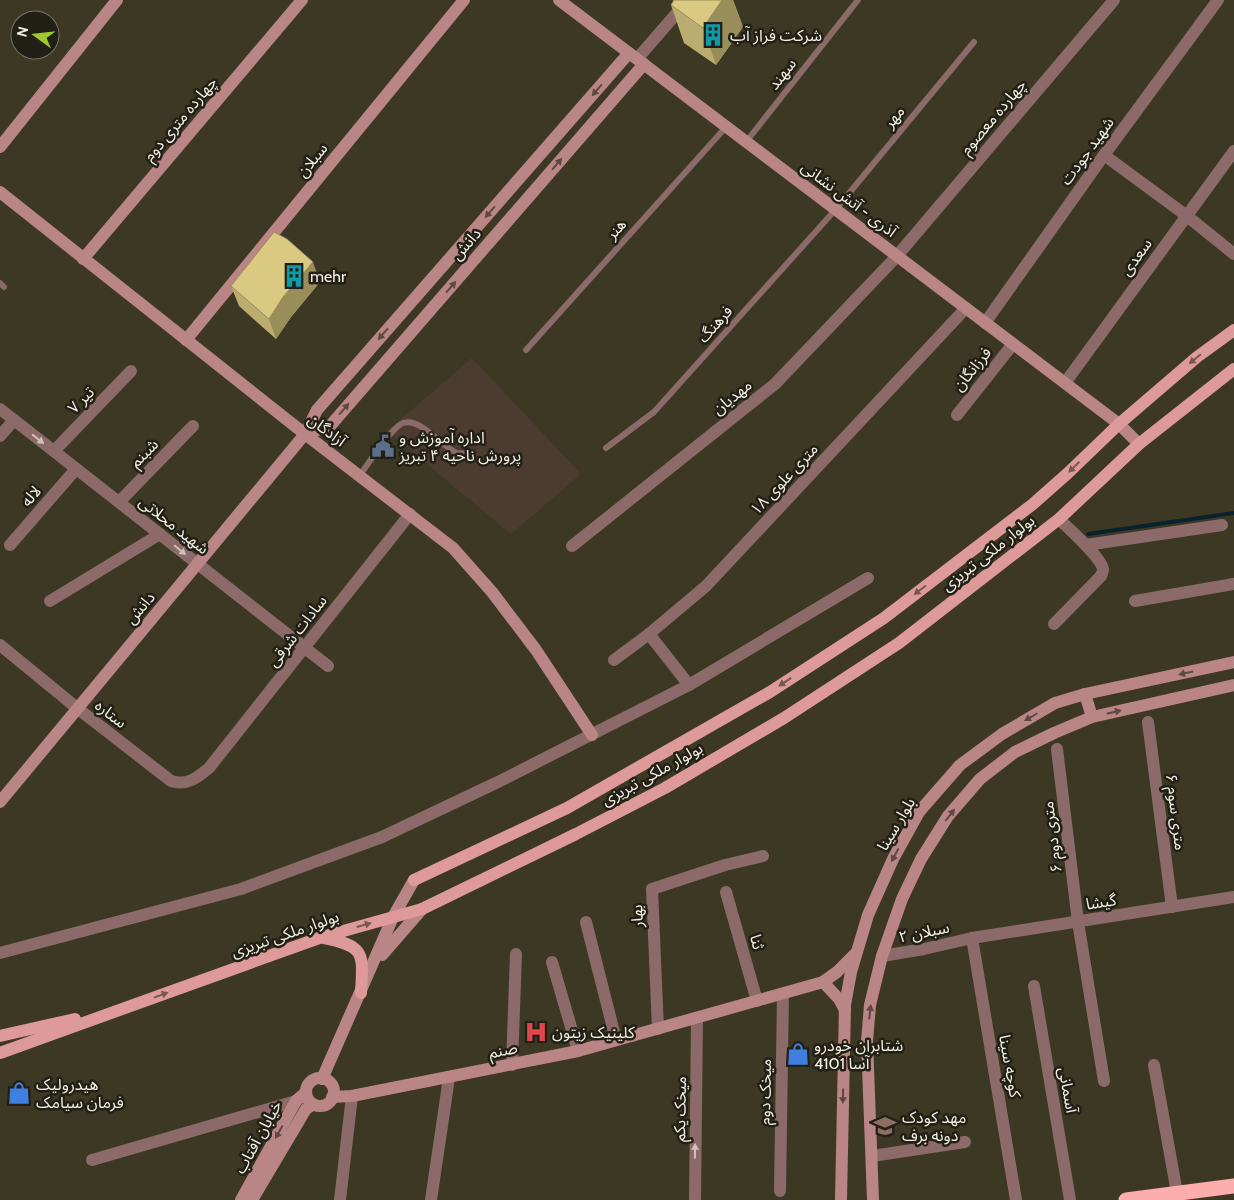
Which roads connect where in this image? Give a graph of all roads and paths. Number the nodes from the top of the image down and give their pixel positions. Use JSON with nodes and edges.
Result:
{"nodes":[{"id":1,"x":117,"y":0,"type":"edge"},
{"id":2,"x":302,"y":0,"type":"edge"},
{"id":3,"x":464,"y":0,"type":"edge"},
{"id":4,"x":559,"y":0,"type":"edge"},
{"id":5,"x":688,"y":0,"type":"edge"},
{"id":6,"x":858,"y":0,"type":"edge"},
{"id":7,"x":1114,"y":0,"type":"edge"},
{"id":8,"x":1218,"y":0,"type":"edge"},
{"id":9,"x":974,"y":42,"type":"dead end"},
{"id":10,"x":637,"y":59,"type":"junction"},
{"id":11,"x":726,"y":127,"type":"junction"},
{"id":12,"x":746,"y":142,"type":"junction"},
{"id":13,"x":0,"y":147,"type":"edge"},
{"id":14,"x":1234,"y":151,"type":"edge"},
{"id":15,"x":1104,"y":155,"type":"junction"},
{"id":16,"x":0,"y":192,"type":"edge"},
{"id":17,"x":836,"y":209,"type":"junction"},
{"id":18,"x":1187,"y":216,"type":"junction"},
{"id":19,"x":1234,"y":254,"type":"edge"},
{"id":20,"x":897,"y":256,"type":"junction"},
{"id":21,"x":83,"y":259,"type":"junction"},
{"id":22,"x":966,"y":308,"type":"junction"},
{"id":23,"x":986,"y":323,"type":"junction"},
{"id":24,"x":1234,"y":330,"type":"edge"},
{"id":25,"x":186,"y":340,"type":"junction"},
{"id":26,"x":1013,"y":344,"type":"junction"},
{"id":27,"x":526,"y":350,"type":"dead end"},
{"id":28,"x":1234,"y":369,"type":"edge"},
{"id":29,"x":131,"y":371,"type":"dead end"},
{"id":30,"x":1065,"y":383,"type":"junction"},
{"id":31,"x":0,"y":409,"type":"edge"},
{"id":32,"x":956,"y":415,"type":"dead end"},
{"id":33,"x":14,"y":420,"type":"junction"},
{"id":34,"x":1119,"y":424,"type":"junction"},
{"id":35,"x":193,"y":426,"type":"dead end"},
{"id":36,"x":304,"y":434,"type":"junction"},
{"id":37,"x":0,"y":436,"type":"edge"},
{"id":38,"x":1139,"y":444,"type":"junction"},
{"id":39,"x":606,"y":448,"type":"dead end"},
{"id":40,"x":54,"y":451,"type":"junction"},
{"id":41,"x":469,"y":453,"type":"dead end"},
{"id":42,"x":76,"y":469,"type":"junction"},
{"id":43,"x":360,"y":475,"type":"junction"},
{"id":44,"x":119,"y":502,"type":"junction"},
{"id":45,"x":410,"y":514,"type":"junction"},
{"id":46,"x":1059,"y":519,"type":"junction"},
{"id":47,"x":1222,"y":525,"type":"dead end"},
{"id":48,"x":160,"y":534,"type":"junction"},
{"id":49,"x":10,"y":545,"type":"dead end"},
{"id":50,"x":1086,"y":545,"type":"junction"},
{"id":51,"x":572,"y":546,"type":"dead end"},
{"id":52,"x":197,"y":564,"type":"junction"},
{"id":53,"x":868,"y":578,"type":"dead end"},
{"id":54,"x":1234,"y":584,"type":"edge"},
{"id":55,"x":1135,"y":601,"type":"dead end"},
{"id":56,"x":50,"y":602,"type":"dead end"},
{"id":57,"x":1054,"y":624,"type":"dead end"},
{"id":58,"x":649,"y":634,"type":"junction"},
{"id":59,"x":0,"y":645,"type":"edge"},
{"id":60,"x":305,"y":648,"type":"junction"},
{"id":61,"x":614,"y":660,"type":"dead end"},
{"id":62,"x":1234,"y":662,"type":"edge"},
{"id":63,"x":328,"y":666,"type":"dead end"},
{"id":64,"x":1234,"y":684,"type":"edge"},
{"id":65,"x":689,"y":685,"type":"junction"},
{"id":66,"x":1086,"y":694,"type":"junction"},
{"id":67,"x":77,"y":708,"type":"junction"},
{"id":68,"x":1092,"y":717,"type":"junction"},
{"id":69,"x":1148,"y":722,"type":"dead end"},
{"id":70,"x":592,"y":734,"type":"junction"},
{"id":71,"x":1058,"y":749,"type":"dead end"},
{"id":72,"x":209,"y":768,"type":"joint"},
{"id":73,"x":0,"y":802,"type":"edge"},
{"id":74,"x":764,"y":856,"type":"dead end"},
{"id":75,"x":414,"y":880,"type":"joint"},
{"id":76,"x":726,"y":892,"type":"dead end"},
{"id":77,"x":1234,"y":897,"type":"edge"},
{"id":78,"x":1172,"y":907,"type":"junction"},
{"id":79,"x":422,"y":909,"type":"junction"},
{"id":80,"x":393,"y":916,"type":"junction"},
{"id":81,"x":586,"y":922,"type":"dead end"},
{"id":82,"x":1078,"y":922,"type":"junction"},
{"id":83,"x":322,"y":937,"type":"junction"},
{"id":84,"x":972,"y":938,"type":"junction"},
{"id":85,"x":1,"y":952,"type":"edge"},
{"id":86,"x":516,"y":954,"type":"dead end"},
{"id":87,"x":856,"y":954,"type":"junction"},
{"id":88,"x":882,"y":956,"type":"junction"},
{"id":89,"x":552,"y":962,"type":"dead end"},
{"id":90,"x":371,"y":969,"type":"junction"},
{"id":91,"x":823,"y":982,"type":"junction"},
{"id":92,"x":1034,"y":986,"type":"dead end"},
{"id":93,"x":360,"y":993,"type":"junction"},
{"id":94,"x":783,"y":994,"type":"junction"},
{"id":95,"x":757,"y":1001,"type":"junction"},
{"id":96,"x":134,"y":1005,"type":"junction"},
{"id":97,"x":845,"y":1010,"type":"junction"},
{"id":98,"x":697,"y":1018,"type":"junction"},
{"id":99,"x":658,"y":1029,"type":"junction"},
{"id":100,"x":0,"y":1036,"type":"edge"},
{"id":101,"x":616,"y":1040,"type":"junction"},
{"id":102,"x":578,"y":1051,"type":"junction"},
{"id":103,"x":0,"y":1053,"type":"edge"},
{"id":104,"x":512,"y":1065,"type":"junction"},
{"id":105,"x":1154,"y":1065,"type":"dead end"},
{"id":106,"x":449,"y":1078,"type":"junction"},
{"id":107,"x":322,"y":1079,"type":"junction"},
{"id":108,"x":1104,"y":1081,"type":"dead end"},
{"id":109,"x":352,"y":1096,"type":"junction"},
{"id":110,"x":301,"y":1097,"type":"junction"},
{"id":111,"x":332,"y":1097,"type":"junction"},
{"id":112,"x":313,"y":1104,"type":"junction"},
{"id":113,"x":965,"y":1142,"type":"dead end"},
{"id":114,"x":872,"y":1156,"type":"junction"},
{"id":115,"x":92,"y":1160,"type":"dead end"},
{"id":116,"x":1234,"y":1186,"type":"edge"},
{"id":117,"x":780,"y":1191,"type":"dead end"},
{"id":118,"x":1177,"y":1193,"type":"junction"},
{"id":119,"x":241,"y":1200,"type":"edge"},
{"id":120,"x":252,"y":1200,"type":"edge"},
{"id":121,"x":340,"y":1200,"type":"edge"},
{"id":122,"x":431,"y":1200,"type":"edge"},
{"id":123,"x":695,"y":1200,"type":"edge"},
{"id":124,"x":841,"y":1200,"type":"edge"},
{"id":125,"x":873,"y":1200,"type":"edge"},
{"id":126,"x":1016,"y":1200,"type":"edge"},
{"id":127,"x":1070,"y":1200,"type":"edge"},
{"id":128,"x":1126,"y":1200,"type":"edge"}],
"edges":[{"from":1,"to":13,"type":"street"},
{"from":2,"to":21,"type":"street","name":"چهارده متری دوم"},
{"from":3,"to":25,"type":"street","name":"سبلان"},
{"from":4,"to":10,"type":"street","name":"آذرى - آتش نشانى"},
{"from":5,"to":10,"type":"street"},
{"from":6,"to":12,"type":"lane","name":"سهند"},
{"from":7,"to":20,"type":"street","name":"چهارده معصوم"},
{"from":8,"to":15,"type":"street","name":"شهید جودت"},
{"from":9,"to":17,"type":"lane","name":"مهر"},
{"from":10,"to":11,"type":"street","name":"آذرى - آتش نشانى"},
{"from":10,"to":36,"type":"street","name":"دانش","one_way":true},
{"from":36,"to":10,"type":"street","name":"دانش","one_way":true},
{"from":11,"to":12,"type":"street","name":"آذرى - آتش نشانى"},
{"from":11,"to":27,"type":"lane","name":"هنر"},
{"from":12,"to":17,"type":"street","name":"آذرى - آتش نشانى"},
{"from":14,"to":18,"type":"street","name":"سعدی"},
{"from":15,"to":18,"type":"street"},
{"from":15,"to":23,"type":"street","name":"شهید جودت"},
{"from":16,"to":21,"type":"street","name":"آزادگان"},
{"from":17,"to":20,"type":"street","name":"آذرى - آتش نشانى"},
{"from":17,"to":39,"type":"lane","name":"فرهنگ"},
{"from":18,"to":19,"type":"street"},
{"from":18,"to":30,"type":"street","name":"سعدی"},
{"from":20,"to":22,"type":"street","name":"آذرى - آتش نشانى"},
{"from":20,"to":51,"type":"street","name":"مهدیان"},
{"from":21,"to":25,"type":"street","name":"آزادگان"},
{"from":22,"to":23,"type":"street","name":"آذرى - آتش نشانى"},
{"from":22,"to":58,"type":"street","name":"۱۸ متری علوی"},
{"from":23,"to":26,"type":"street","name":"آذرى - آتش نشانى"},
{"from":24,"to":34,"type":"main road","name":"بولوار ملکی تبریزی","one_way":true},
{"from":25,"to":36,"type":"street","name":"آزادگان"},
{"from":26,"to":30,"type":"street","name":"آذرى - آتش نشانى"},
{"from":26,"to":32,"type":"street","name":"فرزانگان"},
{"from":28,"to":38,"type":"main road","name":"بولوار ملکی تبریزی"},
{"from":29,"to":40,"type":"street","name":"۷ تیر"},
{"from":30,"to":34,"type":"street","name":"آذرى - آتش نشانى"},
{"from":31,"to":33,"type":"street","name":"شهید محلاتی"},
{"from":33,"to":37,"type":"street"},
{"from":33,"to":40,"type":"street","name":"شهید محلاتی","one_way":true},
{"from":34,"to":38,"type":"street","name":"آذرى - آتش نشانى"},
{"from":34,"to":75,"type":"main road","name":"بولوار ملکی تبریزی","one_way":true},
{"from":35,"to":44,"type":"street","name":"شبنم"},
{"from":36,"to":43,"type":"street","name":"آزادگان"},
{"from":36,"to":52,"type":"street","name":"دانش"},
{"from":38,"to":46,"type":"main road","name":"بولوار ملکی تبریزی"},
{"from":40,"to":42,"type":"street","name":"شهید محلاتی"},
{"from":41,"to":43,"type":"lane"},
{"from":42,"to":44,"type":"street","name":"شهید محلاتی"},
{"from":42,"to":49,"type":"street","name":"لاله"},
{"from":43,"to":45,"type":"street","name":"آزادگان"},
{"from":44,"to":48,"type":"street","name":"شهید محلاتی"},
{"from":45,"to":60,"type":"street","name":"سادات شرقی"},
{"from":45,"to":70,"type":"street","name":"آزادگان"},
{"from":46,"to":50,"type":"street"},
{"from":46,"to":79,"type":"main road","name":"بولوار ملکی تبریزی"},
{"from":47,"to":50,"type":"street"},
{"from":48,"to":52,"type":"street","name":"شهید محلاتی","one_way":true},
{"from":48,"to":56,"type":"street"},
{"from":50,"to":57,"type":"street"},
{"from":52,"to":60,"type":"street","name":"شهید محلاتی"},
{"from":52,"to":67,"type":"street","name":"دانش"},
{"from":53,"to":65,"type":"street"},
{"from":54,"to":55,"type":"street"},
{"from":58,"to":61,"type":"street","name":"۱۸ متری علوی"},
{"from":58,"to":65,"type":"street"},
{"from":59,"to":67,"type":"street","name":"ستاره"},
{"from":60,"to":63,"type":"street","name":"شهید محلاتی"},
{"from":60,"to":72,"type":"street","name":"سادات شرقی"},
{"from":62,"to":66,"type":"street","name":"بلوار سینا","one_way":true},
{"from":68,"to":64,"type":"street","one_way":true},
{"from":65,"to":70,"type":"street"},
{"from":66,"to":68,"type":"street"},
{"from":66,"to":87,"type":"street","name":"بلوار سینا","one_way":true},
{"from":67,"to":72,"type":"street","name":"ستاره"},
{"from":67,"to":73,"type":"street","name":"دانش"},
{"from":88,"to":68,"type":"street","one_way":true},
{"from":69,"to":78,"type":"street","name":"۶ متری سوم"},
{"from":70,"to":85,"type":"street"},
{"from":71,"to":82,"type":"street","name":"۶ متری دوم"},
{"from":74,"to":99,"type":"street","name":"بهار"},
{"from":75,"to":80,"type":"street"},
{"from":76,"to":95,"type":"street","name":"ثنا"},
{"from":77,"to":78,"type":"street","name":"گیشا"},
{"from":78,"to":82,"type":"street","name":"گیشا"},
{"from":79,"to":80,"type":"main road","name":"بولوار ملکی تبریزی"},
{"from":79,"to":90,"type":"street"},
{"from":83,"to":80,"type":"main road","name":"بولوار ملکی تبریزی","one_way":true},
{"from":80,"to":90,"type":"street"},
{"from":81,"to":101,"type":"street"},
{"from":82,"to":84,"type":"street","name":"گیشا"},
{"from":82,"to":108,"type":"street","name":"۶ متری دوم"},
{"from":83,"to":93,"type":"main road"},
{"from":96,"to":83,"type":"main road","name":"بولوار ملکی تبریزی","one_way":true},
{"from":84,"to":88,"type":"street","name":"سبلان ۲"},
{"from":84,"to":126,"type":"street","name":"کوچه سینا"},
{"from":86,"to":104,"type":"street"},
{"from":87,"to":91,"type":"street"},
{"from":87,"to":97,"type":"street","name":"بلوار سینا"},
{"from":114,"to":88,"type":"street","one_way":true},
{"from":89,"to":102,"type":"street"},
{"from":90,"to":93,"type":"street"},
{"from":91,"to":94,"type":"street","name":"صنم"},
{"from":91,"to":97,"type":"street"},
{"from":92,"to":127,"type":"street","name":"آسمانی"},
{"from":93,"to":107,"type":"street"},
{"from":94,"to":95,"type":"street","name":"صنم"},
{"from":94,"to":117,"type":"street","name":"میخک دوم"},
{"from":95,"to":98,"type":"street","name":"صنم"},
{"from":96,"to":100,"type":"main road"},
{"from":96,"to":103,"type":"main road","name":"بولوار ملکی تبریزی"},
{"from":97,"to":124,"type":"street","name":"بلوار سینا","one_way":true},
{"from":98,"to":99,"type":"street","name":"صنم"},
{"from":123,"to":98,"type":"street","name":"میخک یکم","one_way":true},
{"from":99,"to":101,"type":"street","name":"صنم"},
{"from":101,"to":102,"type":"street","name":"صنم"},
{"from":102,"to":104,"type":"street","name":"صنم"},
{"from":104,"to":106,"type":"street","name":"صنم"},
{"from":105,"to":118,"type":"street"},
{"from":106,"to":109,"type":"street","name":"صنم"},
{"from":106,"to":122,"type":"street"},
{"from":107,"to":110,"type":"street"},
{"from":107,"to":111,"type":"street"},
{"from":109,"to":111,"type":"street","name":"صنم"},
{"from":109,"to":121,"type":"street"},
{"from":110,"to":112,"type":"street"},
{"from":110,"to":115,"type":"street"},
{"from":110,"to":119,"type":"street","name":"خیابان آفتاب","one_way":true},
{"from":111,"to":112,"type":"street"},
{"from":112,"to":120,"type":"street"},
{"from":113,"to":114,"type":"street"},
{"from":114,"to":125,"type":"street"},
{"from":116,"to":118,"type":"highway"},
{"from":118,"to":128,"type":"highway"}]}
